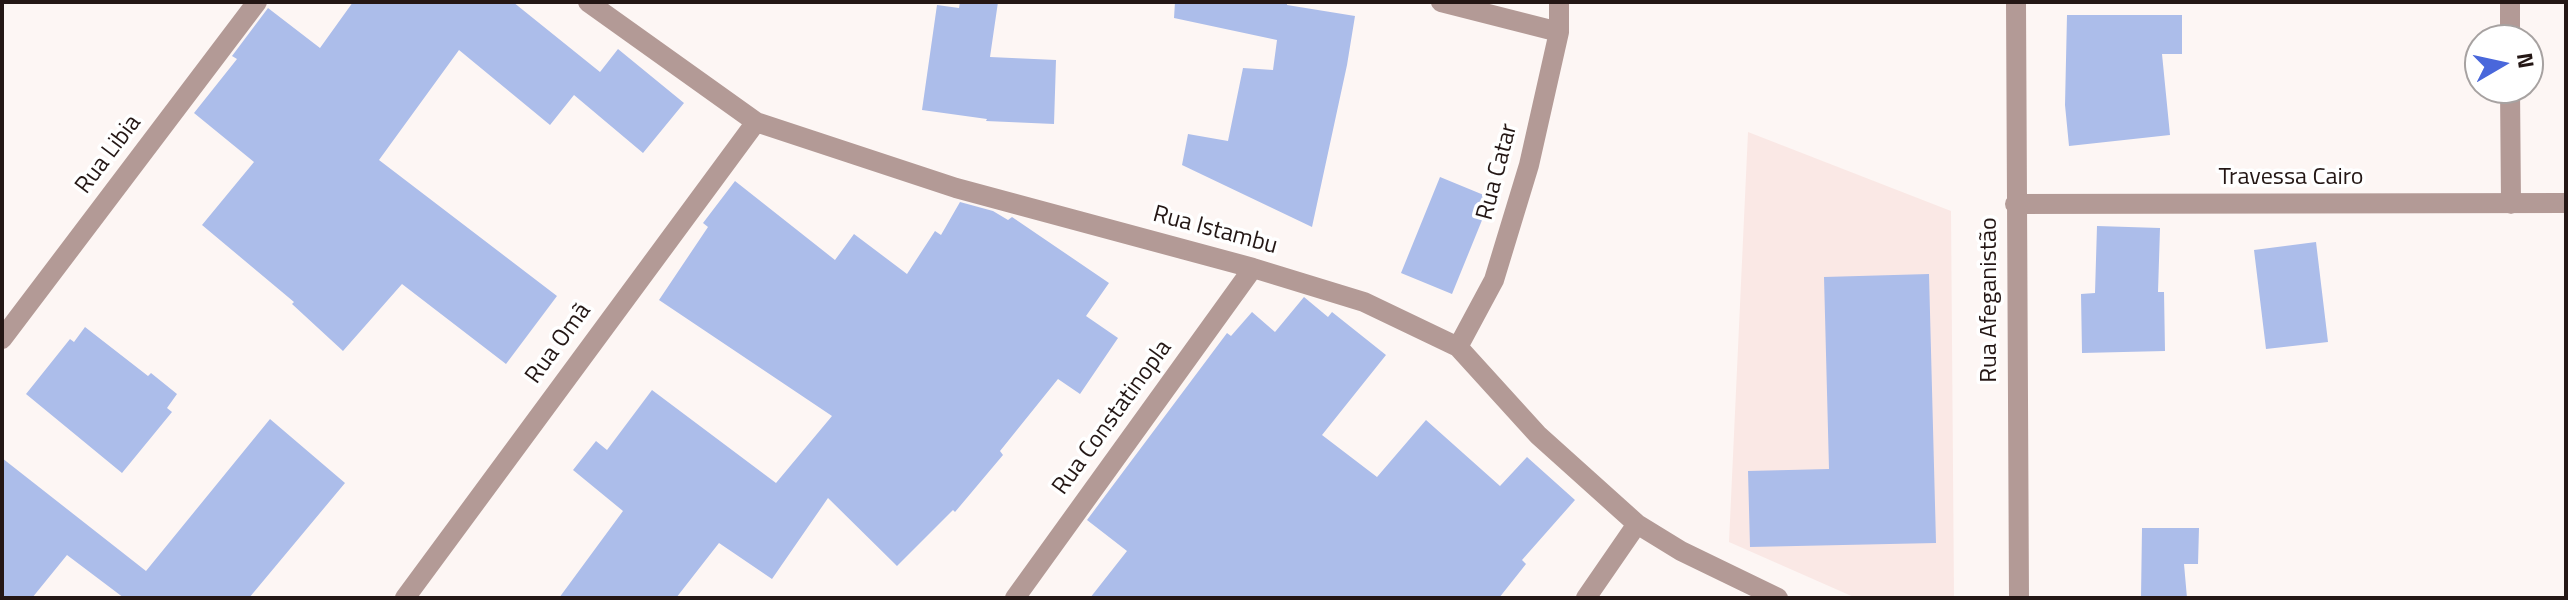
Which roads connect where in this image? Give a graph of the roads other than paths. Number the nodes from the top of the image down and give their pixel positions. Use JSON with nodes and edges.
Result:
{"nodes":[{"id":1,"x":257,"y":2,"type":"edge"},
{"id":2,"x":588,"y":2,"type":"edge"},
{"id":3,"x":1441,"y":2,"type":"edge"},
{"id":4,"x":1559,"y":2,"type":"edge"},
{"id":5,"x":2016,"y":2,"type":"edge"},
{"id":6,"x":2510,"y":2,"type":"edge"},
{"id":7,"x":2510,"y":24,"type":"edge"},
{"id":8,"x":1559,"y":32,"type":"junction"},
{"id":9,"x":2510,"y":104,"type":"edge"},
{"id":10,"x":756,"y":122,"type":"junction"},
{"id":11,"x":2566,"y":203,"type":"edge"},
{"id":12,"x":2015,"y":204,"type":"junction"},
{"id":13,"x":2511,"y":204,"type":"junction"},
{"id":14,"x":1253,"y":268,"type":"junction"},
{"id":15,"x":2,"y":339,"type":"edge"},
{"id":16,"x":1458,"y":347,"type":"junction"},
{"id":17,"x":1637,"y":524,"type":"junction"},
{"id":18,"x":405,"y":598,"type":"edge"},
{"id":19,"x":1015,"y":598,"type":"edge"},
{"id":20,"x":1586,"y":598,"type":"edge"},
{"id":21,"x":1778,"y":598,"type":"edge"},
{"id":22,"x":2019,"y":598,"type":"edge"}],
"edges":[{"from":1,"to":15,"type":"street","name":"Rua Libia"},
{"from":2,"to":10,"type":"street","name":"Rua Istambu"},
{"from":3,"to":8,"type":"street"},
{"from":4,"to":8,"type":"street","name":"Rua Catar"},
{"from":5,"to":12,"type":"street","name":"Rua Afeganistão"},
{"from":6,"to":7,"type":"street"},
{"from":8,"to":16,"type":"street","name":"Rua Catar"},
{"from":9,"to":13,"type":"street"},
{"from":10,"to":14,"type":"street","name":"Rua Istambu"},
{"from":10,"to":18,"type":"street","name":"Rua Omã"},
{"from":11,"to":13,"type":"street","name":"Travessa Cairo"},
{"from":12,"to":13,"type":"street","name":"Travessa Cairo"},
{"from":12,"to":22,"type":"street","name":"Rua Afeganistão"},
{"from":14,"to":16,"type":"street","name":"Rua Istambu"},
{"from":14,"to":19,"type":"street","name":"Rua Constatinopla"},
{"from":16,"to":17,"type":"street","name":"Rua Istambu"},
{"from":17,"to":20,"type":"street"},
{"from":17,"to":21,"type":"street","name":"Rua Istambu"}]}
